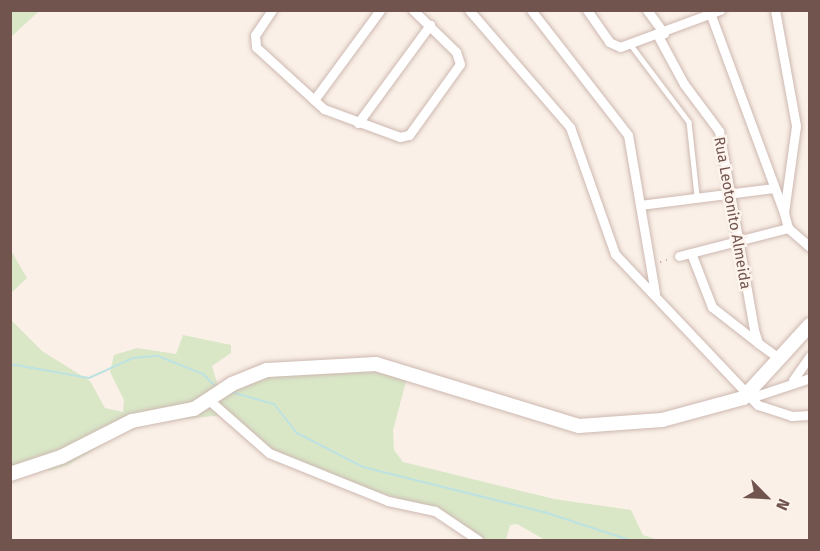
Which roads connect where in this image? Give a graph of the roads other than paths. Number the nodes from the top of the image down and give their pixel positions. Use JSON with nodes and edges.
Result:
{"nodes":[{"id":1,"x":272,"y":10,"type":"edge"},
{"id":2,"x":380,"y":10,"type":"edge"},
{"id":3,"x":413,"y":10,"type":"edge"},
{"id":4,"x":470,"y":10,"type":"edge"},
{"id":5,"x":531,"y":10,"type":"edge"},
{"id":6,"x":587,"y":10,"type":"edge"},
{"id":7,"x":647,"y":10,"type":"edge"},
{"id":8,"x":775,"y":10,"type":"edge"},
{"id":9,"x":713,"y":12,"type":"edge"},
{"id":10,"x":430,"y":25,"type":"junction"},
{"id":11,"x":661,"y":34,"type":"junction"},
{"id":12,"x":631,"y":45,"type":"junction"},
{"id":13,"x":314,"y":100,"type":"junction"},
{"id":14,"x":358,"y":123,"type":"junction"},
{"id":15,"x":774,"y":188,"type":"junction"},
{"id":16,"x":729,"y":192,"type":"junction"},
{"id":17,"x":698,"y":196,"type":"junction"},
{"id":18,"x":640,"y":205,"type":"junction"},
{"id":19,"x":784,"y":213,"type":"junction"},
{"id":20,"x":788,"y":228,"type":"junction"},
{"id":21,"x":738,"y":239,"type":"junction"},
{"id":22,"x":810,"y":247,"type":"edge"},
{"id":23,"x":691,"y":253,"type":"junction"},
{"id":24,"x":679,"y":256,"type":"road end"},
{"id":25,"x":655,"y":293,"type":"junction"},
{"id":26,"x":810,"y":325,"type":"edge"},
{"id":27,"x":758,"y":343,"type":"junction"},
{"id":28,"x":810,"y":356,"type":"edge"},
{"id":29,"x":780,"y":360,"type":"junction"},
{"id":30,"x":810,"y":378,"type":"edge"},
{"id":31,"x":794,"y":380,"type":"junction"},
{"id":32,"x":749,"y":396,"type":"junction"},
{"id":33,"x":210,"y":401,"type":"junction"},
{"id":34,"x":810,"y":415,"type":"edge"},
{"id":35,"x":10,"y":474,"type":"edge"},
{"id":36,"x":478,"y":540,"type":"edge"}],
"edges":[{"from":1,"to":13,"type":"street"},
{"from":2,"to":13,"type":"street"},
{"from":3,"to":10,"type":"street"},
{"from":4,"to":25,"type":"street"},
{"from":5,"to":18,"type":"street"},
{"from":6,"to":12,"type":"street"},
{"from":7,"to":11,"type":"street","name":"Rua Leotonito Almeida"},
{"from":8,"to":19,"type":"street"},
{"from":9,"to":11,"type":"street"},
{"from":9,"to":15,"type":"street"},
{"from":10,"to":14,"type":"street"},
{"from":10,"to":14,"type":"street"},
{"from":11,"to":12,"type":"street"},
{"from":11,"to":16,"type":"street","name":"Rua Leotonito Almeida"},
{"from":12,"to":17,"type":"lane"},
{"from":13,"to":14,"type":"street"},
{"from":15,"to":16,"type":"street"},
{"from":15,"to":19,"type":"street"},
{"from":16,"to":17,"type":"street"},
{"from":16,"to":21,"type":"street","name":"Rua Leotonito Almeida"},
{"from":17,"to":18,"type":"street"},
{"from":18,"to":25,"type":"street"},
{"from":19,"to":20,"type":"street"},
{"from":20,"to":21,"type":"street"},
{"from":20,"to":22,"type":"street"},
{"from":21,"to":23,"type":"street"},
{"from":21,"to":27,"type":"street","name":"Rua Leotonito Almeida"},
{"from":23,"to":24,"type":"street"},
{"from":23,"to":27,"type":"street"},
{"from":25,"to":32,"type":"street"},
{"from":26,"to":29,"type":"street"},
{"from":27,"to":29,"type":"street"},
{"from":28,"to":31,"type":"street"},
{"from":29,"to":32,"type":"street"},
{"from":30,"to":31,"type":"street"},
{"from":31,"to":32,"type":"street"},
{"from":32,"to":33,"type":"street"},
{"from":32,"to":34,"type":"street"},
{"from":33,"to":35,"type":"street"},
{"from":33,"to":36,"type":"street"}]}
